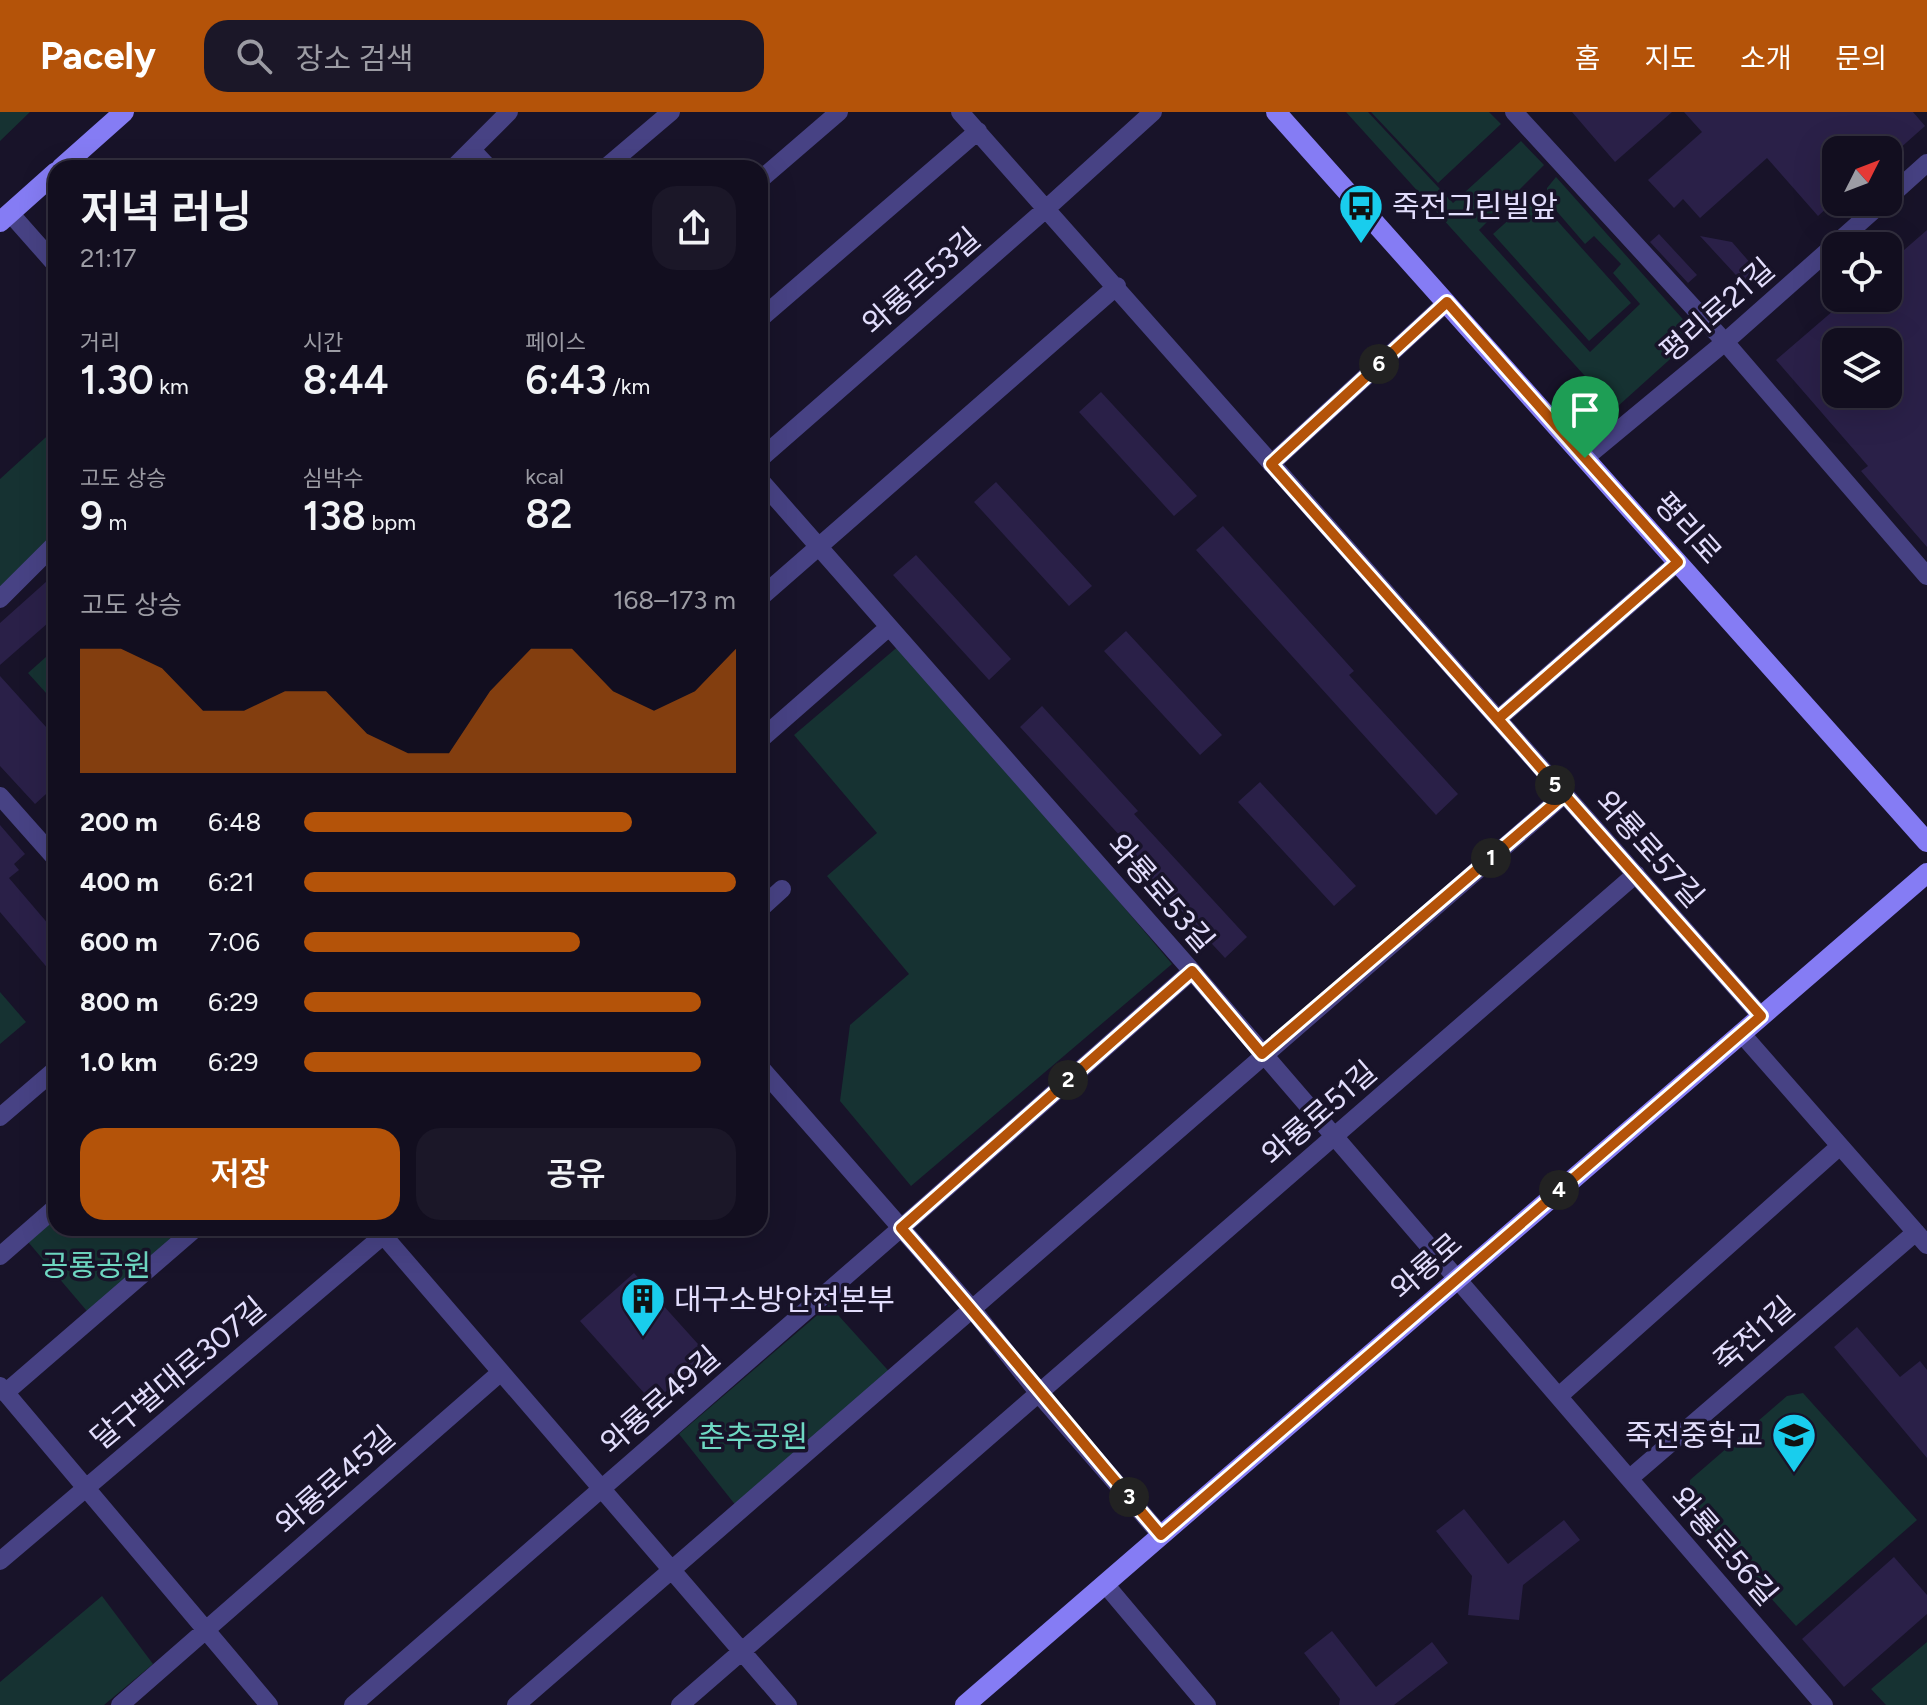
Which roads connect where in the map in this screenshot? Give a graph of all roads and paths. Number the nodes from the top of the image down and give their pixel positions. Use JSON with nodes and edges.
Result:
{"nodes":[{"id":1,"x":124,"y":112,"type":"edge"},
{"id":2,"x":509,"y":112,"type":"edge"},
{"id":3,"x":671,"y":112,"type":"edge"},
{"id":4,"x":839,"y":112,"type":"edge"},
{"id":5,"x":960,"y":112,"type":"edge"},
{"id":6,"x":1153,"y":112,"type":"edge"},
{"id":7,"x":1276,"y":112,"type":"edge"},
{"id":8,"x":1514,"y":112,"type":"edge"},
{"id":9,"x":978,"y":131,"type":"junction"},
{"id":10,"x":472,"y":150,"type":"junction"},
{"id":11,"x":70,"y":160,"type":"edge"},
{"id":12,"x":461,"y":160,"type":"edge"},
{"id":13,"x":481,"y":160,"type":"edge"},
{"id":14,"x":614,"y":160,"type":"edge"},
{"id":15,"x":1927,"y":163,"type":"edge"},
{"id":16,"x":768,"y":173,"type":"edge"},
{"id":17,"x":48,"y":179,"type":"edge"},
{"id":18,"x":1902,"y":185,"type":"edge"},
{"id":19,"x":1047,"y":208,"type":"junction"},
{"id":20,"x":1867,"y":216,"type":"edge"},
{"id":21,"x":5,"y":218,"type":"edge"},
{"id":22,"x":48,"y":258,"type":"edge"},
{"id":23,"x":1117,"y":286,"type":"junction"},
{"id":24,"x":1447,"y":302,"type":"junction"},
{"id":25,"x":768,"y":312,"type":"edge"},
{"id":26,"x":1725,"y":342,"type":"junction"},
{"id":27,"x":768,"y":452,"type":"edge"},
{"id":28,"x":1585,"y":458,"type":"junction"},
{"id":29,"x":1271,"y":464,"type":"junction"},
{"id":30,"x":768,"y":489,"type":"edge"},
{"id":31,"x":819,"y":547,"type":"junction"},
{"id":32,"x":48,"y":551,"type":"edge"},
{"id":33,"x":1678,"y":562,"type":"junction"},
{"id":34,"x":1927,"y":576,"type":"edge"},
{"id":35,"x":768,"y":591,"type":"edge"},
{"id":36,"x":0,"y":599,"type":"edge"},
{"id":37,"x":889,"y":627,"type":"junction"},
{"id":38,"x":1498,"y":719,"type":"junction"},
{"id":39,"x":768,"y":733,"type":"edge"},
{"id":40,"x":1564,"y":795,"type":"junction"},
{"id":41,"x":0,"y":796,"type":"edge"},
{"id":42,"x":1927,"y":842,"type":"edge"},
{"id":43,"x":48,"y":850,"type":"edge"},
{"id":44,"x":1927,"y":873,"type":"edge"},
{"id":45,"x":1636,"y":874,"type":"junction"},
{"id":46,"x":782,"y":889,"type":"dead end"},
{"id":47,"x":768,"y":902,"type":"edge"},
{"id":48,"x":1192,"y":971,"type":"junction"},
{"id":49,"x":1761,"y":1016,"type":"junction"},
{"id":50,"x":1741,"y":1033,"type":"junction"},
{"id":51,"x":1262,"y":1054,"type":"junction"},
{"id":52,"x":48,"y":1076,"type":"edge"},
{"id":53,"x":768,"y":1076,"type":"edge"},
{"id":54,"x":0,"y":1117,"type":"edge"},
{"id":55,"x":1334,"y":1137,"type":"junction"},
{"id":56,"x":1840,"y":1146,"type":"junction"},
{"id":57,"x":48,"y":1214,"type":"edge"},
{"id":58,"x":901,"y":1228,"type":"junction"},
{"id":59,"x":186,"y":1236,"type":"edge"},
{"id":60,"x":377,"y":1236,"type":"edge"},
{"id":61,"x":389,"y":1236,"type":"edge"},
{"id":62,"x":1921,"y":1239,"type":"edge"},
{"id":63,"x":0,"y":1256,"type":"edge"},
{"id":64,"x":1458,"y":1278,"type":"junction"},
{"id":65,"x":973,"y":1310,"type":"junction"},
{"id":66,"x":501,"y":1372,"type":"junction"},
{"id":67,"x":3,"y":1389,"type":"edge"},
{"id":68,"x":1040,"y":1395,"type":"junction"},
{"id":69,"x":1559,"y":1396,"type":"junction"},
{"id":70,"x":1630,"y":1478,"type":"junction"},
{"id":71,"x":85,"y":1488,"type":"junction"},
{"id":72,"x":602,"y":1488,"type":"junction"},
{"id":73,"x":1161,"y":1535,"type":"junction"},
{"id":74,"x":0,"y":1561,"type":"edge"},
{"id":75,"x":673,"y":1571,"type":"junction"},
{"id":76,"x":1105,"y":1584,"type":"junction"},
{"id":77,"x":207,"y":1631,"type":"junction"},
{"id":78,"x":743,"y":1651,"type":"junction"},
{"id":79,"x":120,"y":1705,"type":"edge"},
{"id":80,"x":269,"y":1705,"type":"edge"},
{"id":81,"x":353,"y":1705,"type":"edge"},
{"id":82,"x":516,"y":1705,"type":"edge"},
{"id":83,"x":680,"y":1705,"type":"edge"},
{"id":84,"x":788,"y":1705,"type":"edge"},
{"id":85,"x":965,"y":1705,"type":"edge"},
{"id":86,"x":1207,"y":1705,"type":"edge"},
{"id":87,"x":1824,"y":1705,"type":"edge"}],
"edges":[{"from":1,"to":11,"type":"main road"},
{"from":2,"to":10,"type":"street"},
{"from":3,"to":14,"type":"street"},
{"from":4,"to":16,"type":"street"},
{"from":5,"to":9,"type":"street","name":"와룡로57길"},
{"from":6,"to":19,"type":"street"},
{"from":7,"to":24,"type":"main road","name":"평리로"},
{"from":8,"to":26,"type":"street"},
{"from":9,"to":19,"type":"street","name":"와룡로57길"},
{"from":9,"to":25,"type":"street"},
{"from":10,"to":12,"type":"street"},
{"from":10,"to":13,"type":"street"},
{"from":15,"to":18,"type":"street"},
{"from":17,"to":21,"type":"main road"},
{"from":19,"to":23,"type":"street","name":"와룡로57길"},
{"from":19,"to":27,"type":"street","name":"와룡로53길"},
{"from":20,"to":26,"type":"street","name":"평리로21길"},
{"from":21,"to":22,"type":"street"},
{"from":23,"to":29,"type":"street","name":"와룡로57길"},
{"from":23,"to":31,"type":"street"},
{"from":24,"to":28,"type":"main road","name":"평리로"},
{"from":24,"to":29,"type":"street"},
{"from":26,"to":28,"type":"street","name":"평리로21길"},
{"from":26,"to":34,"type":"street"},
{"from":28,"to":33,"type":"main road","name":"평리로"},
{"from":29,"to":38,"type":"street","name":"와룡로57길"},
{"from":30,"to":31,"type":"street","name":"와룡로53길"},
{"from":31,"to":35,"type":"street"},
{"from":31,"to":37,"type":"street","name":"와룡로53길"},
{"from":32,"to":36,"type":"street"},
{"from":33,"to":38,"type":"street"},
{"from":33,"to":42,"type":"main road","name":"평리로"},
{"from":37,"to":39,"type":"street"},
{"from":37,"to":48,"type":"street","name":"와룡로53길"},
{"from":38,"to":40,"type":"street","name":"와룡로57길"},
{"from":40,"to":45,"type":"street","name":"와룡로57길"},
{"from":40,"to":51,"type":"street"},
{"from":41,"to":43,"type":"street"},
{"from":44,"to":49,"type":"main road","name":"와룡로"},
{"from":45,"to":49,"type":"street","name":"와룡로57길"},
{"from":45,"to":55,"type":"street","name":"와룡로51길"},
{"from":46,"to":47,"type":"street"},
{"from":48,"to":51,"type":"street","name":"와룡로53길"},
{"from":48,"to":58,"type":"street"},
{"from":49,"to":50,"type":"main road","name":"와룡로"},
{"from":50,"to":56,"type":"street"},
{"from":50,"to":64,"type":"main road","name":"와룡로"},
{"from":51,"to":55,"type":"street","name":"와룡로53길"},
{"from":51,"to":65,"type":"street"},
{"from":52,"to":54,"type":"street"},
{"from":53,"to":58,"type":"street"},
{"from":55,"to":64,"type":"street","name":"와룡로53길"},
{"from":55,"to":68,"type":"street","name":"와룡로51길"},
{"from":56,"to":62,"type":"street"},
{"from":56,"to":69,"type":"street"},
{"from":57,"to":63,"type":"street"},
{"from":58,"to":65,"type":"street"},
{"from":58,"to":72,"type":"street","name":"와룡로49길"},
{"from":59,"to":67,"type":"street"},
{"from":60,"to":71,"type":"street","name":"달구벌대로307길"},
{"from":61,"to":66,"type":"street","name":"와룡로49길"},
{"from":62,"to":70,"type":"street","name":"죽전1길"},
{"from":64,"to":69,"type":"street","name":"와룡로56길"},
{"from":64,"to":73,"type":"main road","name":"와룡로"},
{"from":65,"to":68,"type":"street"},
{"from":65,"to":75,"type":"street"},
{"from":66,"to":72,"type":"street","name":"와룡로49길"},
{"from":66,"to":77,"type":"street","name":"와룡로45길"},
{"from":67,"to":71,"type":"street"},
{"from":68,"to":73,"type":"street"},
{"from":68,"to":78,"type":"street"},
{"from":69,"to":70,"type":"street","name":"와룡로56길"},
{"from":70,"to":87,"type":"street","name":"와룡로56길"},
{"from":71,"to":74,"type":"street","name":"달구벌대로307길"},
{"from":71,"to":77,"type":"street"},
{"from":72,"to":75,"type":"street","name":"와룡로49길"},
{"from":72,"to":81,"type":"street"},
{"from":73,"to":76,"type":"main road","name":"와룡로"},
{"from":75,"to":78,"type":"street","name":"와룡로49길"},
{"from":75,"to":82,"type":"street"},
{"from":76,"to":85,"type":"main road","name":"와룡로"},
{"from":76,"to":86,"type":"street"},
{"from":77,"to":79,"type":"street","name":"와룡로45길"},
{"from":77,"to":80,"type":"street"},
{"from":78,"to":83,"type":"street"},
{"from":78,"to":84,"type":"street","name":"와룡로49길"}]}
